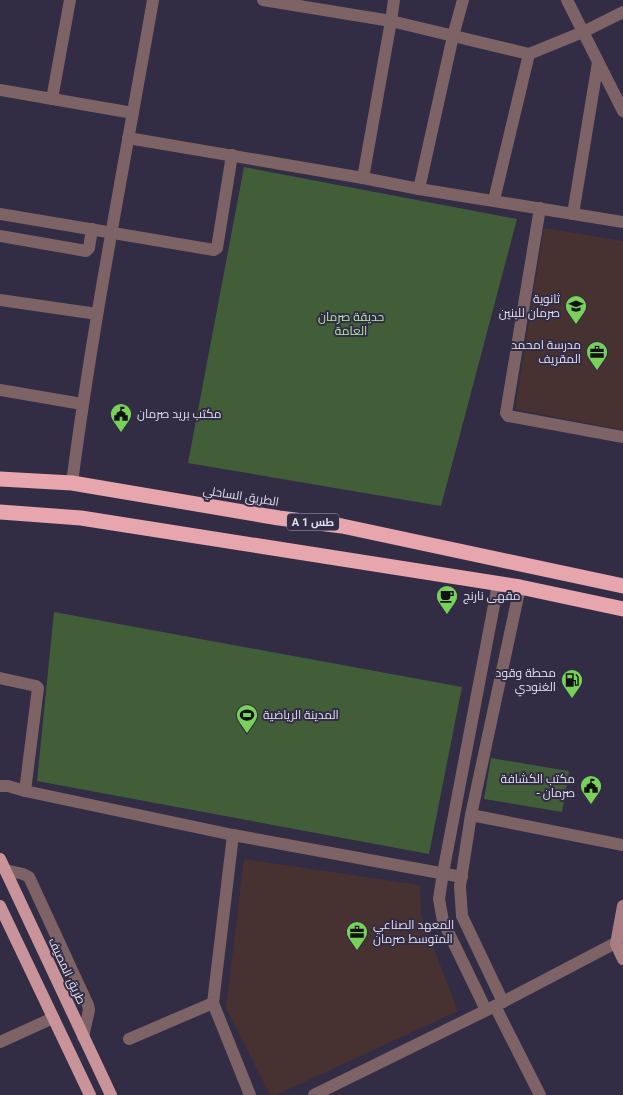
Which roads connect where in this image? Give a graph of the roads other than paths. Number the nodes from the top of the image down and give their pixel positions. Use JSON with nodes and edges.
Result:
{"nodes":[{"id":1,"x":70,"y":0,"type":"edge"},
{"id":2,"x":153,"y":0,"type":"edge"},
{"id":3,"x":263,"y":0,"type":"edge"},
{"id":4,"x":394,"y":0,"type":"edge"},
{"id":5,"x":463,"y":0,"type":"edge"},
{"id":6,"x":567,"y":0,"type":"edge"},
{"id":7,"x":623,"y":12,"type":"edge"},
{"id":8,"x":391,"y":20,"type":"junction"},
{"id":9,"x":583,"y":32,"type":"junction"},
{"id":10,"x":453,"y":36,"type":"junction"},
{"id":11,"x":529,"y":54,"type":"junction"},
{"id":12,"x":598,"y":62,"type":"junction"},
{"id":13,"x":0,"y":90,"type":"edge"},
{"id":14,"x":52,"y":99,"type":"junction"},
{"id":15,"x":623,"y":111,"type":"edge"},
{"id":16,"x":133,"y":113,"type":"junction"},
{"id":17,"x":128,"y":138,"type":"junction"},
{"id":18,"x":232,"y":155,"type":"junction"},
{"id":19,"x":362,"y":178,"type":"junction"},
{"id":20,"x":420,"y":188,"type":"junction"},
{"id":21,"x":494,"y":200,"type":"junction"},
{"id":22,"x":540,"y":208,"type":"junction"},
{"id":23,"x":0,"y":214,"type":"edge"},
{"id":24,"x":573,"y":214,"type":"junction"},
{"id":25,"x":623,"y":222,"type":"edge"},
{"id":26,"x":92,"y":229,"type":"junction"},
{"id":27,"x":112,"y":232,"type":"junction"},
{"id":28,"x":0,"y":236,"type":"edge"},
{"id":29,"x":0,"y":300,"type":"edge"},
{"id":30,"x":97,"y":314,"type":"junction"},
{"id":31,"x":0,"y":390,"type":"edge"},
{"id":32,"x":82,"y":404,"type":"junction"},
{"id":33,"x":623,"y":437,"type":"edge"},
{"id":34,"x":0,"y":479,"type":"edge"},
{"id":35,"x":72,"y":483,"type":"junction"},
{"id":36,"x":0,"y":512,"type":"edge"},
{"id":37,"x":498,"y":584,"type":"junction"},
{"id":38,"x":623,"y":586,"type":"edge"},
{"id":39,"x":520,"y":587,"type":"junction"},
{"id":40,"x":623,"y":609,"type":"edge"},
{"id":41,"x":0,"y":678,"type":"edge"},
{"id":42,"x":0,"y":786,"type":"edge"},
{"id":43,"x":25,"y":791,"type":"junction"},
{"id":44,"x":471,"y":815,"type":"junction"},
{"id":45,"x":233,"y":834,"type":"junction"},
{"id":46,"x":623,"y":845,"type":"edge"},
{"id":47,"x":2,"y":865,"type":"edge"},
{"id":48,"x":443,"y":873,"type":"junction"},
{"id":49,"x":462,"y":876,"type":"junction"},
{"id":50,"x":623,"y":906,"type":"edge"},
{"id":51,"x":2,"y":914,"type":"edge"},
{"id":52,"x":620,"y":942,"type":"edge"},
{"id":53,"x":623,"y":959,"type":"edge"},
{"id":54,"x":213,"y":1003,"type":"junction"},
{"id":55,"x":495,"y":1006,"type":"junction"},
{"id":56,"x":53,"y":1018,"type":"junction"},
{"id":57,"x":83,"y":1037,"type":"junction"},
{"id":58,"x":129,"y":1039,"type":"dead end"},
{"id":59,"x":0,"y":1042,"type":"edge"},
{"id":60,"x":89,"y":1095,"type":"edge"},
{"id":61,"x":110,"y":1095,"type":"edge"},
{"id":62,"x":250,"y":1095,"type":"edge"},
{"id":63,"x":314,"y":1095,"type":"edge"},
{"id":64,"x":540,"y":1095,"type":"edge"}],
"edges":[{"from":1,"to":14,"type":"street"},
{"from":2,"to":16,"type":"street"},
{"from":3,"to":8,"type":"street"},
{"from":4,"to":8,"type":"street"},
{"from":5,"to":10,"type":"street"},
{"from":6,"to":9,"type":"street"},
{"from":7,"to":9,"type":"street"},
{"from":8,"to":10,"type":"street"},
{"from":8,"to":19,"type":"street"},
{"from":9,"to":11,"type":"street"},
{"from":9,"to":12,"type":"street"},
{"from":10,"to":11,"type":"street"},
{"from":10,"to":20,"type":"street"},
{"from":11,"to":21,"type":"street"},
{"from":12,"to":15,"type":"street"},
{"from":12,"to":24,"type":"street"},
{"from":13,"to":14,"type":"street"},
{"from":14,"to":16,"type":"street"},
{"from":16,"to":17,"type":"street"},
{"from":17,"to":18,"type":"street"},
{"from":17,"to":27,"type":"street"},
{"from":18,"to":19,"type":"street"},
{"from":18,"to":27,"type":"street"},
{"from":19,"to":20,"type":"street"},
{"from":20,"to":21,"type":"street"},
{"from":21,"to":22,"type":"street"},
{"from":22,"to":24,"type":"street"},
{"from":22,"to":33,"type":"street"},
{"from":23,"to":26,"type":"street"},
{"from":24,"to":25,"type":"street"},
{"from":26,"to":27,"type":"street"},
{"from":26,"to":28,"type":"street"},
{"from":27,"to":30,"type":"street"},
{"from":29,"to":30,"type":"street"},
{"from":30,"to":32,"type":"street"},
{"from":31,"to":32,"type":"street"},
{"from":32,"to":35,"type":"street"},
{"from":34,"to":35,"type":"highway","name":"الطريق الساحلي","number":"A 1 طس"},
{"from":35,"to":38,"type":"highway","name":"الطريق الساحلي","number":"A 1 طس"},
{"from":36,"to":37,"type":"highway"},
{"from":37,"to":39,"type":"highway"},
{"from":37,"to":48,"type":"street"},
{"from":39,"to":40,"type":"highway"},
{"from":39,"to":44,"type":"street"},
{"from":41,"to":43,"type":"street"},
{"from":42,"to":43,"type":"street"},
{"from":43,"to":45,"type":"street"},
{"from":44,"to":46,"type":"street"},
{"from":44,"to":49,"type":"street"},
{"from":45,"to":48,"type":"street"},
{"from":45,"to":54,"type":"street"},
{"from":47,"to":57,"type":"main road","name":"طريق المصيف"},
{"from":47,"to":57,"type":"street"},
{"from":48,"to":49,"type":"street"},
{"from":48,"to":55,"type":"street"},
{"from":49,"to":55,"type":"street"},
{"from":50,"to":52,"type":"street"},
{"from":51,"to":56,"type":"main road"},
{"from":52,"to":53,"type":"street"},
{"from":52,"to":55,"type":"street"},
{"from":54,"to":58,"type":"street"},
{"from":54,"to":62,"type":"street"},
{"from":55,"to":63,"type":"street"},
{"from":55,"to":64,"type":"street"},
{"from":56,"to":59,"type":"street"},
{"from":56,"to":60,"type":"main road"},
{"from":57,"to":61,"type":"main road","name":"طريق المصيف"}]}
